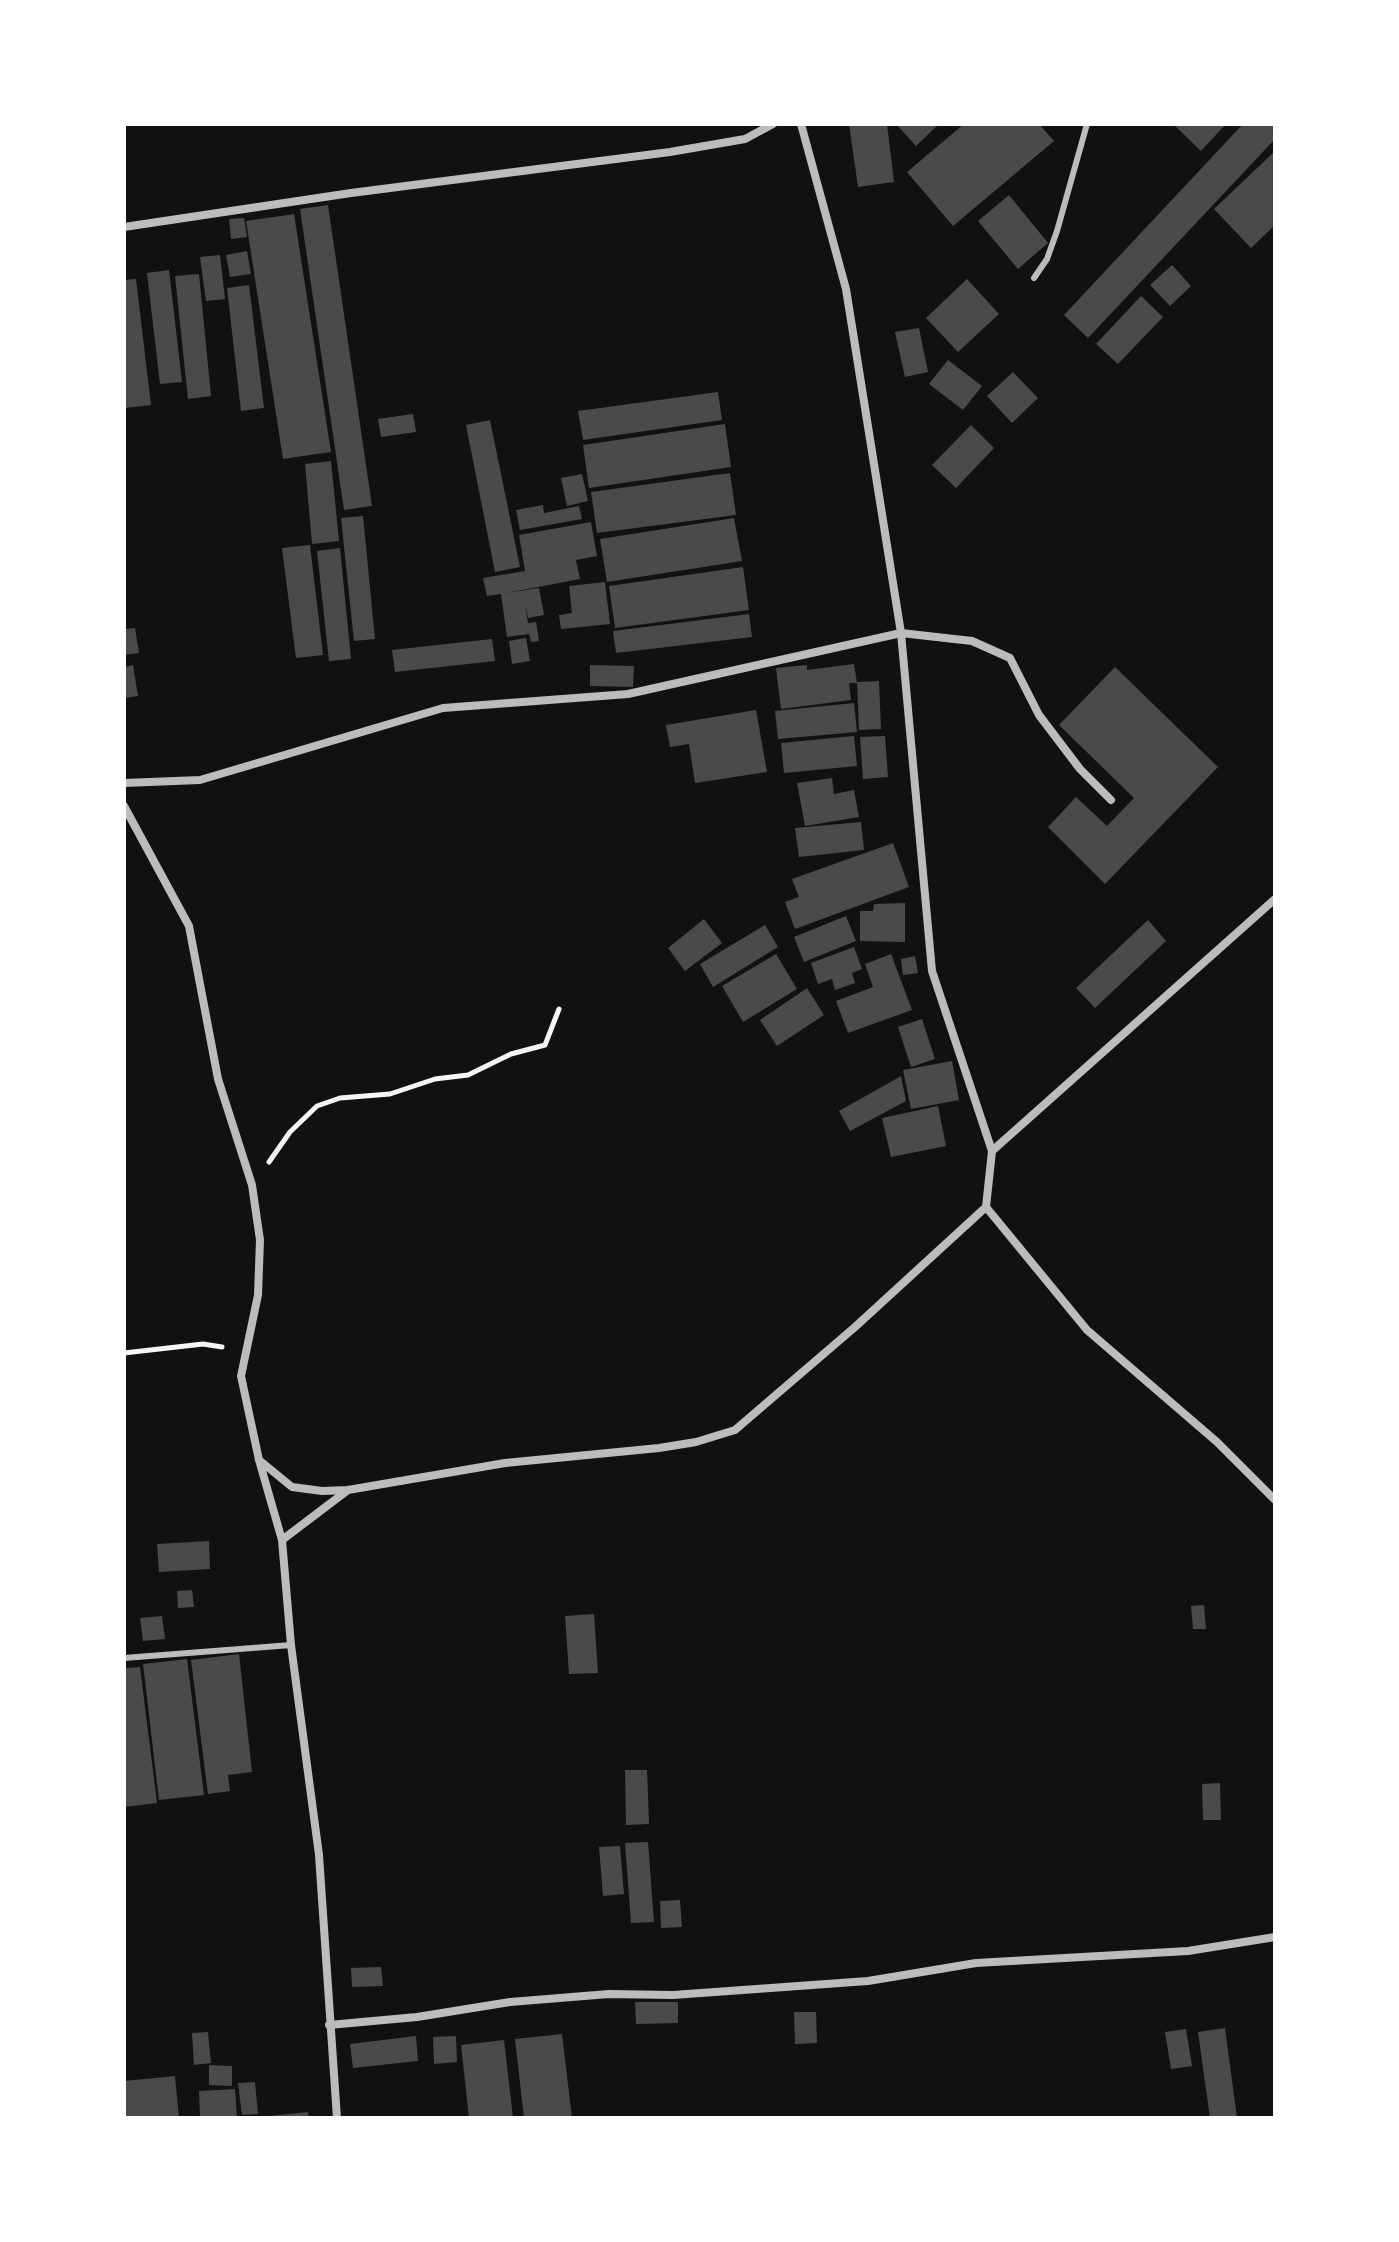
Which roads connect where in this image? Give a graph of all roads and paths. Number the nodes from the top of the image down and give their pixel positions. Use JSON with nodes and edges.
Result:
{"nodes":[{"id":1,"x":773,"y":124,"type":"edge"},
{"id":2,"x":801,"y":124,"type":"edge"},
{"id":3,"x":1087,"y":124,"type":"edge"},
{"id":4,"x":124,"y":227,"type":"edge"},
{"id":5,"x":1034,"y":278,"type":"dead end"},
{"id":6,"x":901,"y":633,"type":"junction"},
{"id":7,"x":124,"y":783,"type":"edge"},
{"id":8,"x":1111,"y":800,"type":"dead end"},
{"id":9,"x":124,"y":806,"type":"edge"},
{"id":10,"x":1275,"y":899,"type":"edge"},
{"id":11,"x":559,"y":1009,"type":"dead end"},
{"id":12,"x":992,"y":1151,"type":"junction"},
{"id":13,"x":252,"y":1185,"type":"junction"},
{"id":14,"x":986,"y":1207,"type":"junction"},
{"id":15,"x":246,"y":1350,"type":"junction"},
{"id":16,"x":124,"y":1353,"type":"edge"},
{"id":17,"x":259,"y":1460,"type":"junction"},
{"id":18,"x":348,"y":1490,"type":"junction"},
{"id":19,"x":1275,"y":1500,"type":"edge"},
{"id":20,"x":282,"y":1540,"type":"junction"},
{"id":21,"x":291,"y":1645,"type":"junction"},
{"id":22,"x":124,"y":1658,"type":"edge"},
{"id":23,"x":1275,"y":1937,"type":"edge"},
{"id":24,"x":329,"y":2025,"type":"junction"},
{"id":25,"x":337,"y":2118,"type":"edge"}],
"edges":[{"from":1,"to":4,"type":"street"},
{"from":2,"to":6,"type":"street"},
{"from":3,"to":5,"type":"lane"},
{"from":6,"to":7,"type":"street"},
{"from":6,"to":8,"type":"street"},
{"from":6,"to":12,"type":"street"},
{"from":9,"to":13,"type":"street"},
{"from":10,"to":12,"type":"street"},
{"from":11,"to":13,"type":"path"},
{"from":12,"to":14,"type":"street"},
{"from":13,"to":15,"type":"street"},
{"from":14,"to":18,"type":"street"},
{"from":14,"to":19,"type":"street"},
{"from":15,"to":16,"type":"path"},
{"from":15,"to":17,"type":"street"},
{"from":17,"to":18,"type":"street"},
{"from":17,"to":20,"type":"street"},
{"from":18,"to":20,"type":"street"},
{"from":20,"to":21,"type":"street"},
{"from":21,"to":22,"type":"lane"},
{"from":21,"to":24,"type":"street"},
{"from":23,"to":24,"type":"street"},
{"from":24,"to":25,"type":"street"}]}
